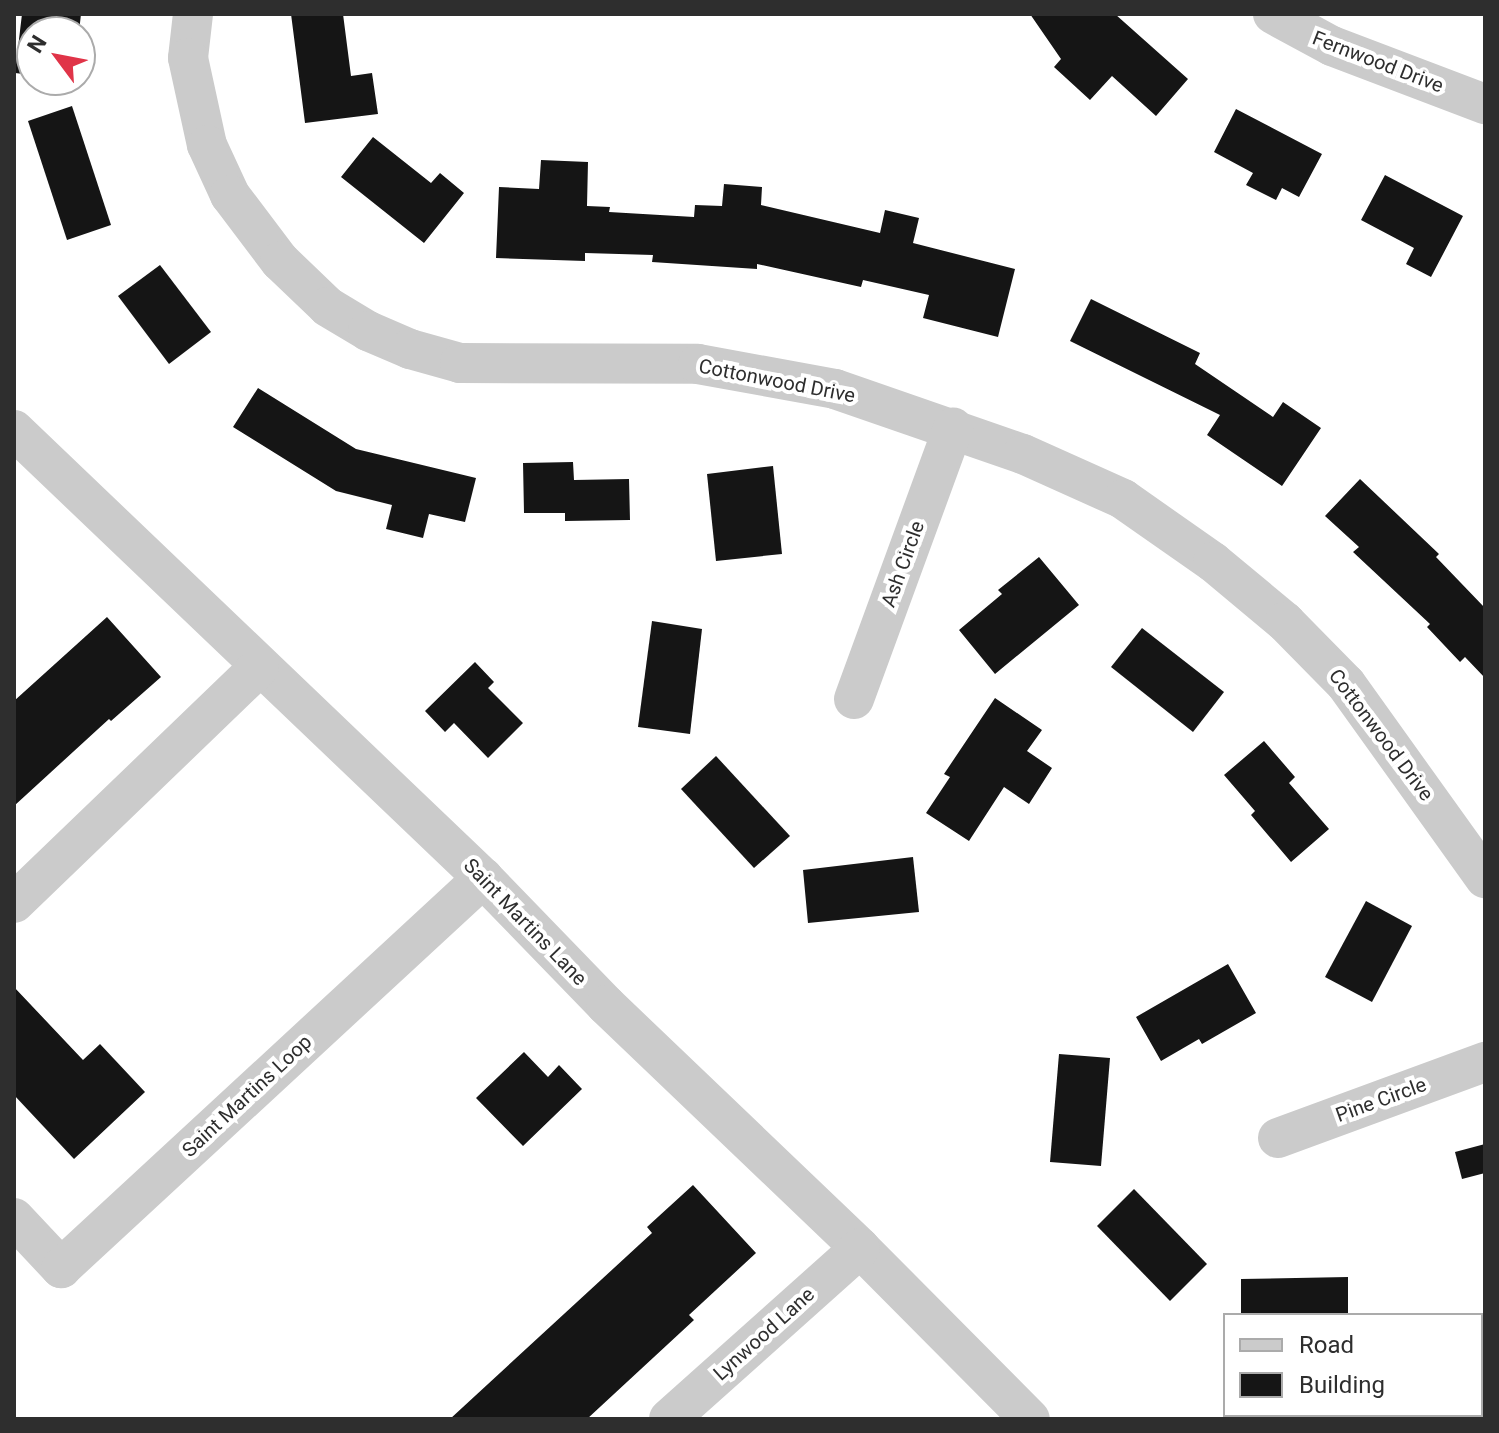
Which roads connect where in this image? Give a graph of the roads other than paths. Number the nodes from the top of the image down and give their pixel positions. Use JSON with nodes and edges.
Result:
{"nodes":[{"id":1,"x":193,"y":14,"type":"edge"},
{"id":2,"x":1273,"y":14,"type":"edge"},
{"id":3,"x":1485,"y":104,"type":"edge"},
{"id":4,"x":953,"y":428,"type":"junction"},
{"id":5,"x":14,"y":430,"type":"edge"},
{"id":6,"x":259,"y":667,"type":"junction"},
{"id":7,"x":854,"y":699,"type":"dead end"},
{"id":8,"x":483,"y":878,"type":"junction"},
{"id":9,"x":1485,"y":878,"type":"edge"},
{"id":10,"x":14,"y":903,"type":"edge"},
{"id":11,"x":1485,"y":1062,"type":"edge"},
{"id":12,"x":1278,"y":1138,"type":"dead end"},
{"id":13,"x":14,"y":1218,"type":"edge"},
{"id":14,"x":860,"y":1248,"type":"junction"},
{"id":15,"x":669,"y":1419,"type":"edge"},
{"id":16,"x":1030,"y":1419,"type":"edge"}],
"edges":[{"from":1,"to":4,"type":"street","name":"Cottonwood Drive"},
{"from":2,"to":3,"type":"street","name":"Fernwood Drive"},
{"from":4,"to":7,"type":"street","name":"Ash Circle"},
{"from":4,"to":9,"type":"street","name":"Cottonwood Drive"},
{"from":5,"to":6,"type":"street","name":"Saint Martins Lane"},
{"from":6,"to":8,"type":"street","name":"Saint Martins Lane"},
{"from":6,"to":10,"type":"street"},
{"from":8,"to":13,"type":"street","name":"Saint Martins Loop"},
{"from":8,"to":14,"type":"street","name":"Saint Martins Lane"},
{"from":11,"to":12,"type":"street","name":"Pine Circle"},
{"from":14,"to":15,"type":"street","name":"Lynwood Lane"},
{"from":14,"to":16,"type":"street","name":"Saint Martins Lane"}]}
